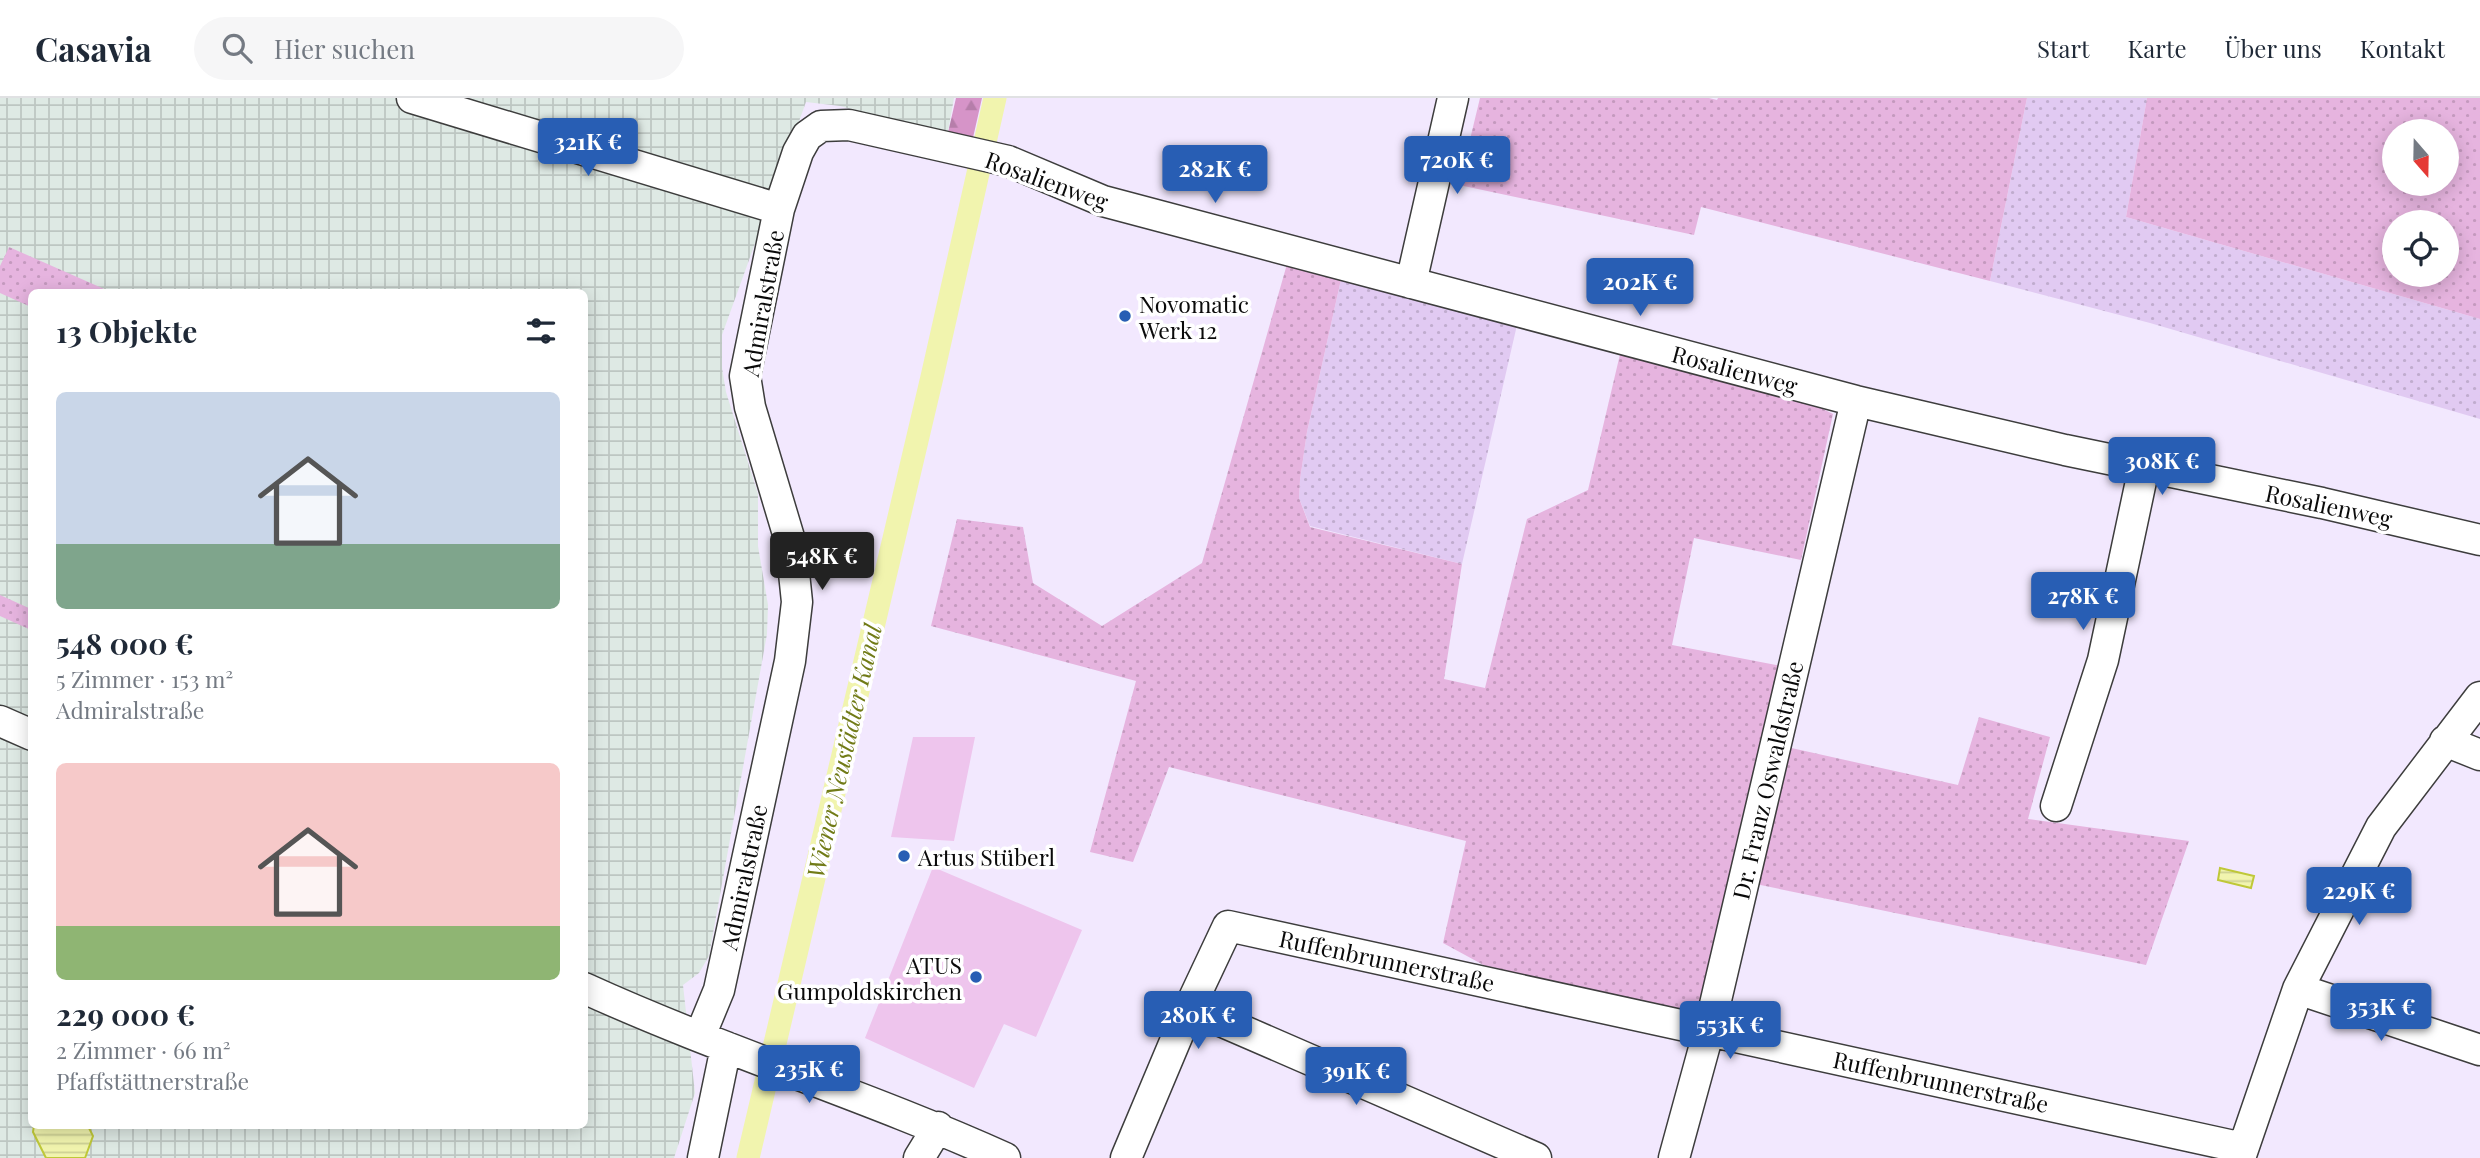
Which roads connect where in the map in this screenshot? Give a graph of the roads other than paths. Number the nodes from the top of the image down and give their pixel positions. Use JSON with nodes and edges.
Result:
{"nodes":[{"id":1,"x":412,"y":98,"type":"edge"},
{"id":2,"x":1453,"y":98,"type":"edge"},
{"id":3,"x":960,"y":151,"type":"joint"},
{"id":4,"x":779,"y":209,"type":"junction"},
{"id":5,"x":1411,"y":284,"type":"junction"},
{"id":6,"x":1856,"y":401,"type":"junction"},
{"id":7,"x":2144,"y":467,"type":"junction"},
{"id":8,"x":2480,"y":540,"type":"edge"},
{"id":9,"x":2480,"y":697,"type":"edge"},
{"id":10,"x":0,"y":721,"type":"edge"},
{"id":11,"x":28,"y":733,"type":"edge"},
{"id":12,"x":2445,"y":741,"type":"junction"},
{"id":13,"x":2480,"y":755,"type":"edge"},
{"id":14,"x":2056,"y":806,"type":"dead end"},
{"id":15,"x":2298,"y":989,"type":"junction"},
{"id":16,"x":588,"y":990,"type":"edge"},
{"id":17,"x":1187,"y":1013,"type":"junction"},
{"id":18,"x":1709,"y":1030,"type":"junction"},
{"id":19,"x":725,"y":1046,"type":"junction"},
{"id":20,"x":2480,"y":1050,"type":"edge"},
{"id":21,"x":938,"y":1127,"type":"junction"},
{"id":22,"x":2242,"y":1153,"type":"edge"},
{"id":23,"x":703,"y":1158,"type":"edge"},
{"id":24,"x":919,"y":1158,"type":"edge"},
{"id":25,"x":1005,"y":1158,"type":"edge"},
{"id":26,"x":1126,"y":1158,"type":"edge"},
{"id":27,"x":1536,"y":1158,"type":"edge"},
{"id":28,"x":1674,"y":1158,"type":"edge"}],
"edges":[{"from":1,"to":4,"type":"street"},
{"from":2,"to":5,"type":"street"},
{"from":3,"to":4,"type":"street","name":"Admiralstraße"},
{"from":3,"to":5,"type":"street","name":"Rosalienweg"},
{"from":4,"to":19,"type":"street","name":"Admiralstraße"},
{"from":5,"to":6,"type":"street","name":"Rosalienweg"},
{"from":6,"to":7,"type":"street","name":"Rosalienweg"},
{"from":6,"to":18,"type":"street","name":"Dr. Franz Oswaldstraße"},
{"from":7,"to":8,"type":"street","name":"Rosalienweg"},
{"from":7,"to":14,"type":"street"},
{"from":9,"to":12,"type":"street"},
{"from":10,"to":11,"type":"street"},
{"from":12,"to":13,"type":"street"},
{"from":12,"to":15,"type":"street"},
{"from":15,"to":20,"type":"street"},
{"from":15,"to":22,"type":"street"},
{"from":16,"to":19,"type":"street"},
{"from":17,"to":18,"type":"street","name":"Ruffenbrunnerstraße"},
{"from":17,"to":26,"type":"street"},
{"from":17,"to":27,"type":"street"},
{"from":18,"to":22,"type":"street","name":"Ruffenbrunnerstraße"},
{"from":18,"to":28,"type":"street","name":"Dr. Franz Oswaldstraße"},
{"from":19,"to":21,"type":"street"},
{"from":19,"to":23,"type":"street","name":"Admiralstraße"},
{"from":21,"to":24,"type":"street"},
{"from":21,"to":25,"type":"street"}]}
